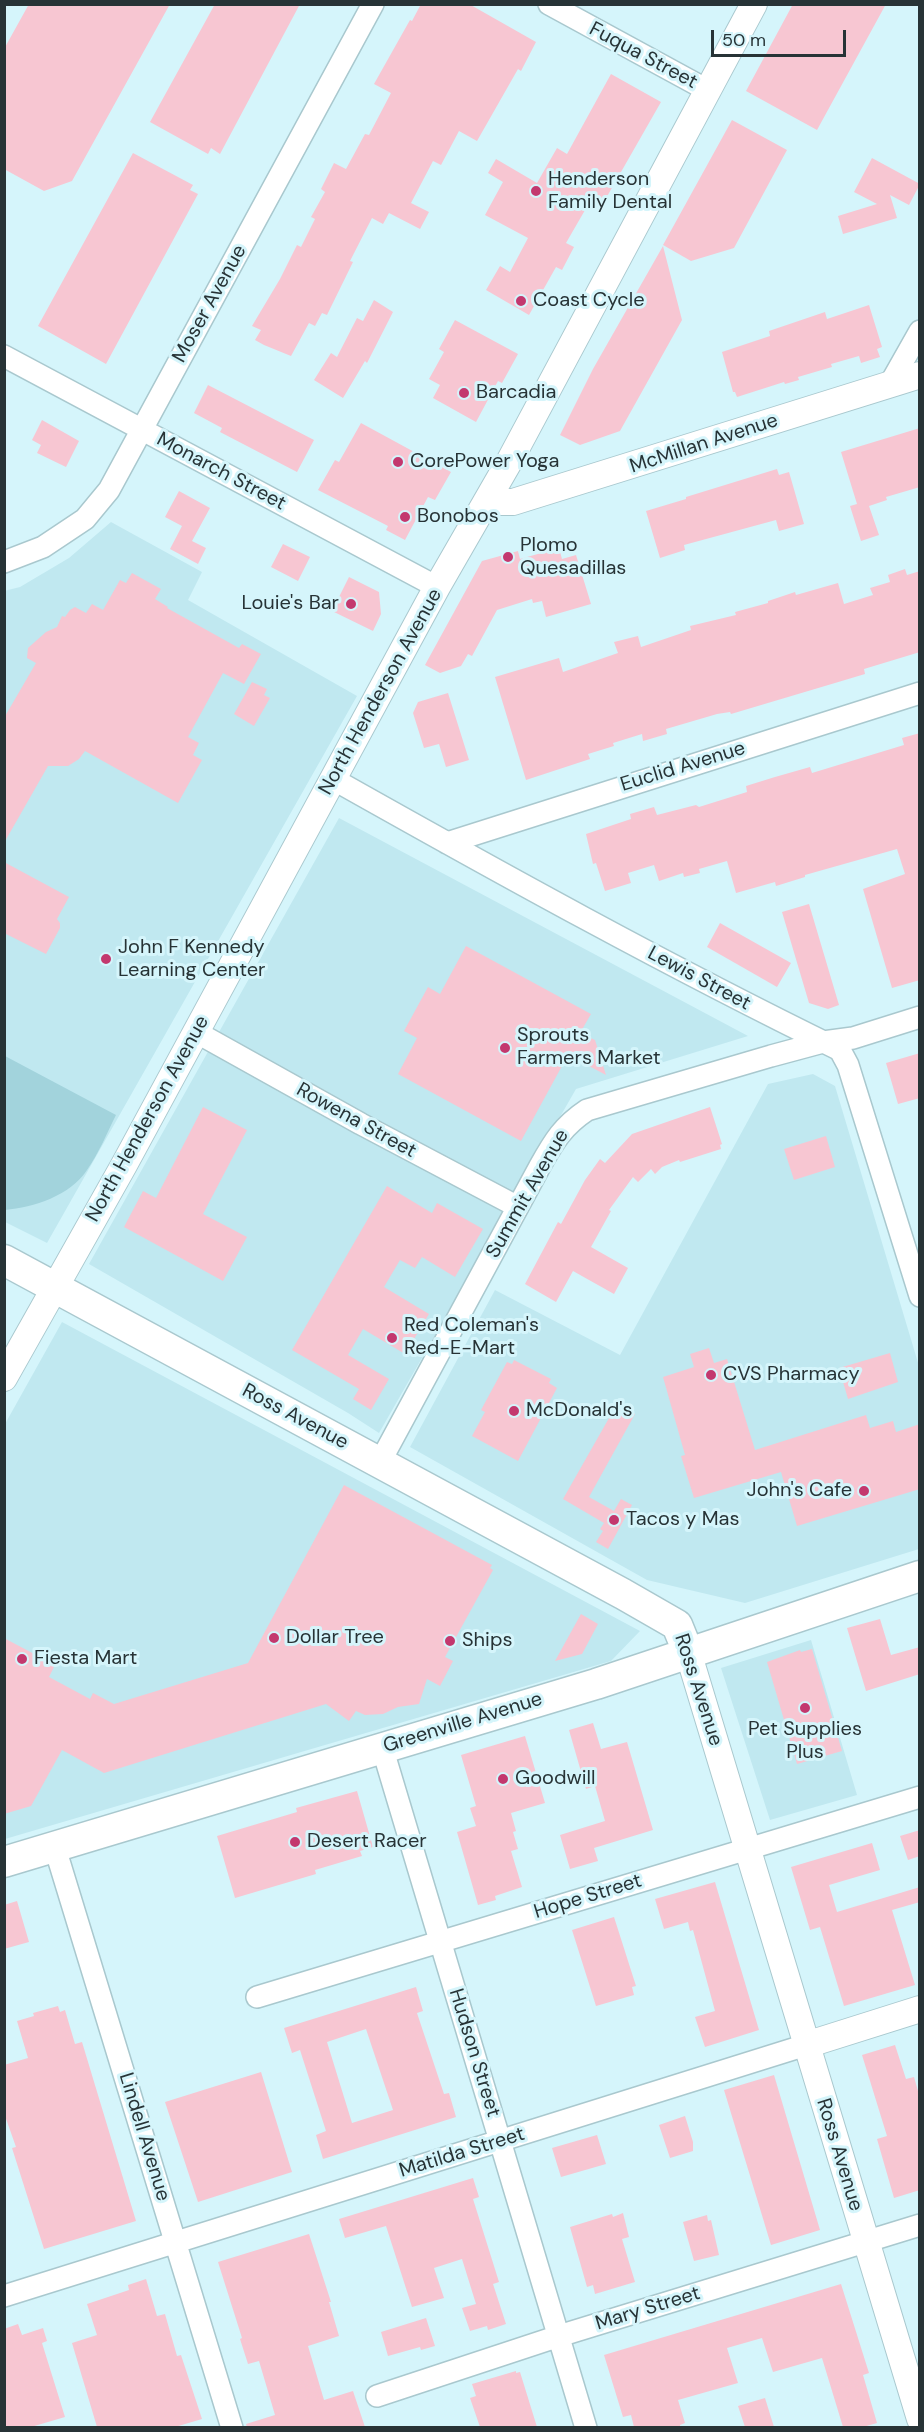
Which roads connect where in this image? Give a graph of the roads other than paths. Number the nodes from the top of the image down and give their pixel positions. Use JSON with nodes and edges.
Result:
{"nodes":[{"id":1,"x":373,"y":4,"type":"edge"},
{"id":2,"x":549,"y":4,"type":"edge"},
{"id":3,"x":754,"y":4,"type":"edge"},
{"id":4,"x":707,"y":90,"type":"junction"},
{"id":5,"x":920,"y":331,"type":"edge"},
{"id":6,"x":4,"y":356,"type":"edge"},
{"id":7,"x":920,"y":375,"type":"edge"},
{"id":8,"x":890,"y":384,"type":"junction"},
{"id":9,"x":140,"y":429,"type":"junction"},
{"id":10,"x":486,"y":502,"type":"junction"},
{"id":11,"x":4,"y":562,"type":"edge"},
{"id":12,"x":437,"y":587,"type":"junction"},
{"id":13,"x":920,"y":693,"type":"edge"},
{"id":14,"x":333,"y":779,"type":"junction"},
{"id":15,"x":447,"y":843,"type":"junction"},
{"id":16,"x":920,"y":1017,"type":"edge"},
{"id":17,"x":196,"y":1032,"type":"junction"},
{"id":18,"x":823,"y":1042,"type":"junction"},
{"id":19,"x":518,"y":1207,"type":"junction"},
{"id":20,"x":4,"y":1260,"type":"edge"},
{"id":21,"x":55,"y":1287,"type":"junction"},
{"id":22,"x":920,"y":1296,"type":"edge"},
{"id":23,"x":4,"y":1378,"type":"edge"},
{"id":24,"x":380,"y":1462,"type":"junction"},
{"id":25,"x":920,"y":1576,"type":"edge"},
{"id":26,"x":688,"y":1652,"type":"junction"},
{"id":27,"x":382,"y":1747,"type":"junction"},
{"id":28,"x":920,"y":1797,"type":"edge"},
{"id":29,"x":55,"y":1848,"type":"junction"},
{"id":30,"x":749,"y":1850,"type":"junction"},
{"id":31,"x":4,"y":1862,"type":"edge"},
{"id":32,"x":440,"y":1942,"type":"junction"},
{"id":33,"x":257,"y":1997,"type":"dead end"},
{"id":34,"x":920,"y":2009,"type":"edge"},
{"id":35,"x":806,"y":2045,"type":"junction"},
{"id":36,"x":500,"y":2141,"type":"junction"},
{"id":37,"x":920,"y":2225,"type":"edge"},
{"id":38,"x":175,"y":2242,"type":"junction"},
{"id":39,"x":866,"y":2242,"type":"junction"},
{"id":40,"x":4,"y":2296,"type":"edge"},
{"id":41,"x":559,"y":2336,"type":"junction"},
{"id":42,"x":377,"y":2396,"type":"dead end"},
{"id":43,"x":920,"y":2419,"type":"edge"},
{"id":44,"x":232,"y":2427,"type":"edge"},
{"id":45,"x":586,"y":2427,"type":"edge"}],
"edges":[{"from":1,"to":9,"type":"street","name":"Moser Avenue"},
{"from":2,"to":4,"type":"street","name":"Fuqua Street"},
{"from":3,"to":4,"type":"street","name":"North Henderson Avenue"},
{"from":4,"to":10,"type":"street","name":"North Henderson Avenue"},
{"from":5,"to":8,"type":"street"},
{"from":6,"to":9,"type":"street","name":"Monarch Street"},
{"from":7,"to":8,"type":"street","name":"McMillan Avenue"},
{"from":8,"to":10,"type":"street","name":"McMillan Avenue"},
{"from":9,"to":11,"type":"street","name":"Moser Avenue"},
{"from":9,"to":12,"type":"street","name":"Monarch Street"},
{"from":10,"to":12,"type":"street","name":"North Henderson Avenue"},
{"from":12,"to":14,"type":"street","name":"North Henderson Avenue"},
{"from":13,"to":15,"type":"street","name":"Euclid Avenue"},
{"from":14,"to":15,"type":"street","name":"Lewis Street"},
{"from":14,"to":17,"type":"street","name":"North Henderson Avenue"},
{"from":15,"to":18,"type":"street","name":"Lewis Street"},
{"from":16,"to":18,"type":"street","name":"Summit Avenue"},
{"from":17,"to":19,"type":"street","name":"Rowena Street"},
{"from":17,"to":21,"type":"street","name":"North Henderson Avenue"},
{"from":18,"to":19,"type":"street","name":"Summit Avenue"},
{"from":18,"to":22,"type":"street","name":"Lewis Street"},
{"from":19,"to":24,"type":"street","name":"Summit Avenue"},
{"from":20,"to":21,"type":"main road","name":"Ross Avenue"},
{"from":21,"to":23,"type":"street","name":"North Henderson Avenue"},
{"from":21,"to":24,"type":"main road","name":"Ross Avenue"},
{"from":24,"to":26,"type":"main road","name":"Ross Avenue"},
{"from":25,"to":26,"type":"main road","name":"Greenville Avenue"},
{"from":26,"to":27,"type":"main road","name":"Greenville Avenue"},
{"from":26,"to":30,"type":"street","name":"Ross Avenue"},
{"from":27,"to":29,"type":"main road","name":"Greenville Avenue"},
{"from":27,"to":32,"type":"street","name":"Hudson Street"},
{"from":28,"to":30,"type":"street","name":"Hope Street"},
{"from":29,"to":31,"type":"main road","name":"Greenville Avenue"},
{"from":29,"to":38,"type":"street","name":"Lindell Avenue"},
{"from":30,"to":32,"type":"street","name":"Hope Street"},
{"from":30,"to":35,"type":"street","name":"Ross Avenue"},
{"from":32,"to":33,"type":"street","name":"Hope Street"},
{"from":32,"to":36,"type":"street","name":"Hudson Street"},
{"from":34,"to":35,"type":"street","name":"Matilda Street"},
{"from":35,"to":36,"type":"street","name":"Matilda Street"},
{"from":35,"to":39,"type":"street","name":"Ross Avenue"},
{"from":36,"to":38,"type":"street","name":"Matilda Street"},
{"from":36,"to":41,"type":"street","name":"Hudson Street"},
{"from":37,"to":39,"type":"street","name":"Mary Street"},
{"from":38,"to":40,"type":"street","name":"Matilda Street"},
{"from":38,"to":44,"type":"street","name":"Lindell Avenue"},
{"from":39,"to":41,"type":"street","name":"Mary Street"},
{"from":39,"to":43,"type":"street","name":"Ross Avenue"},
{"from":41,"to":42,"type":"street","name":"Mary Street"},
{"from":41,"to":45,"type":"street","name":"Hudson Street"}]}
